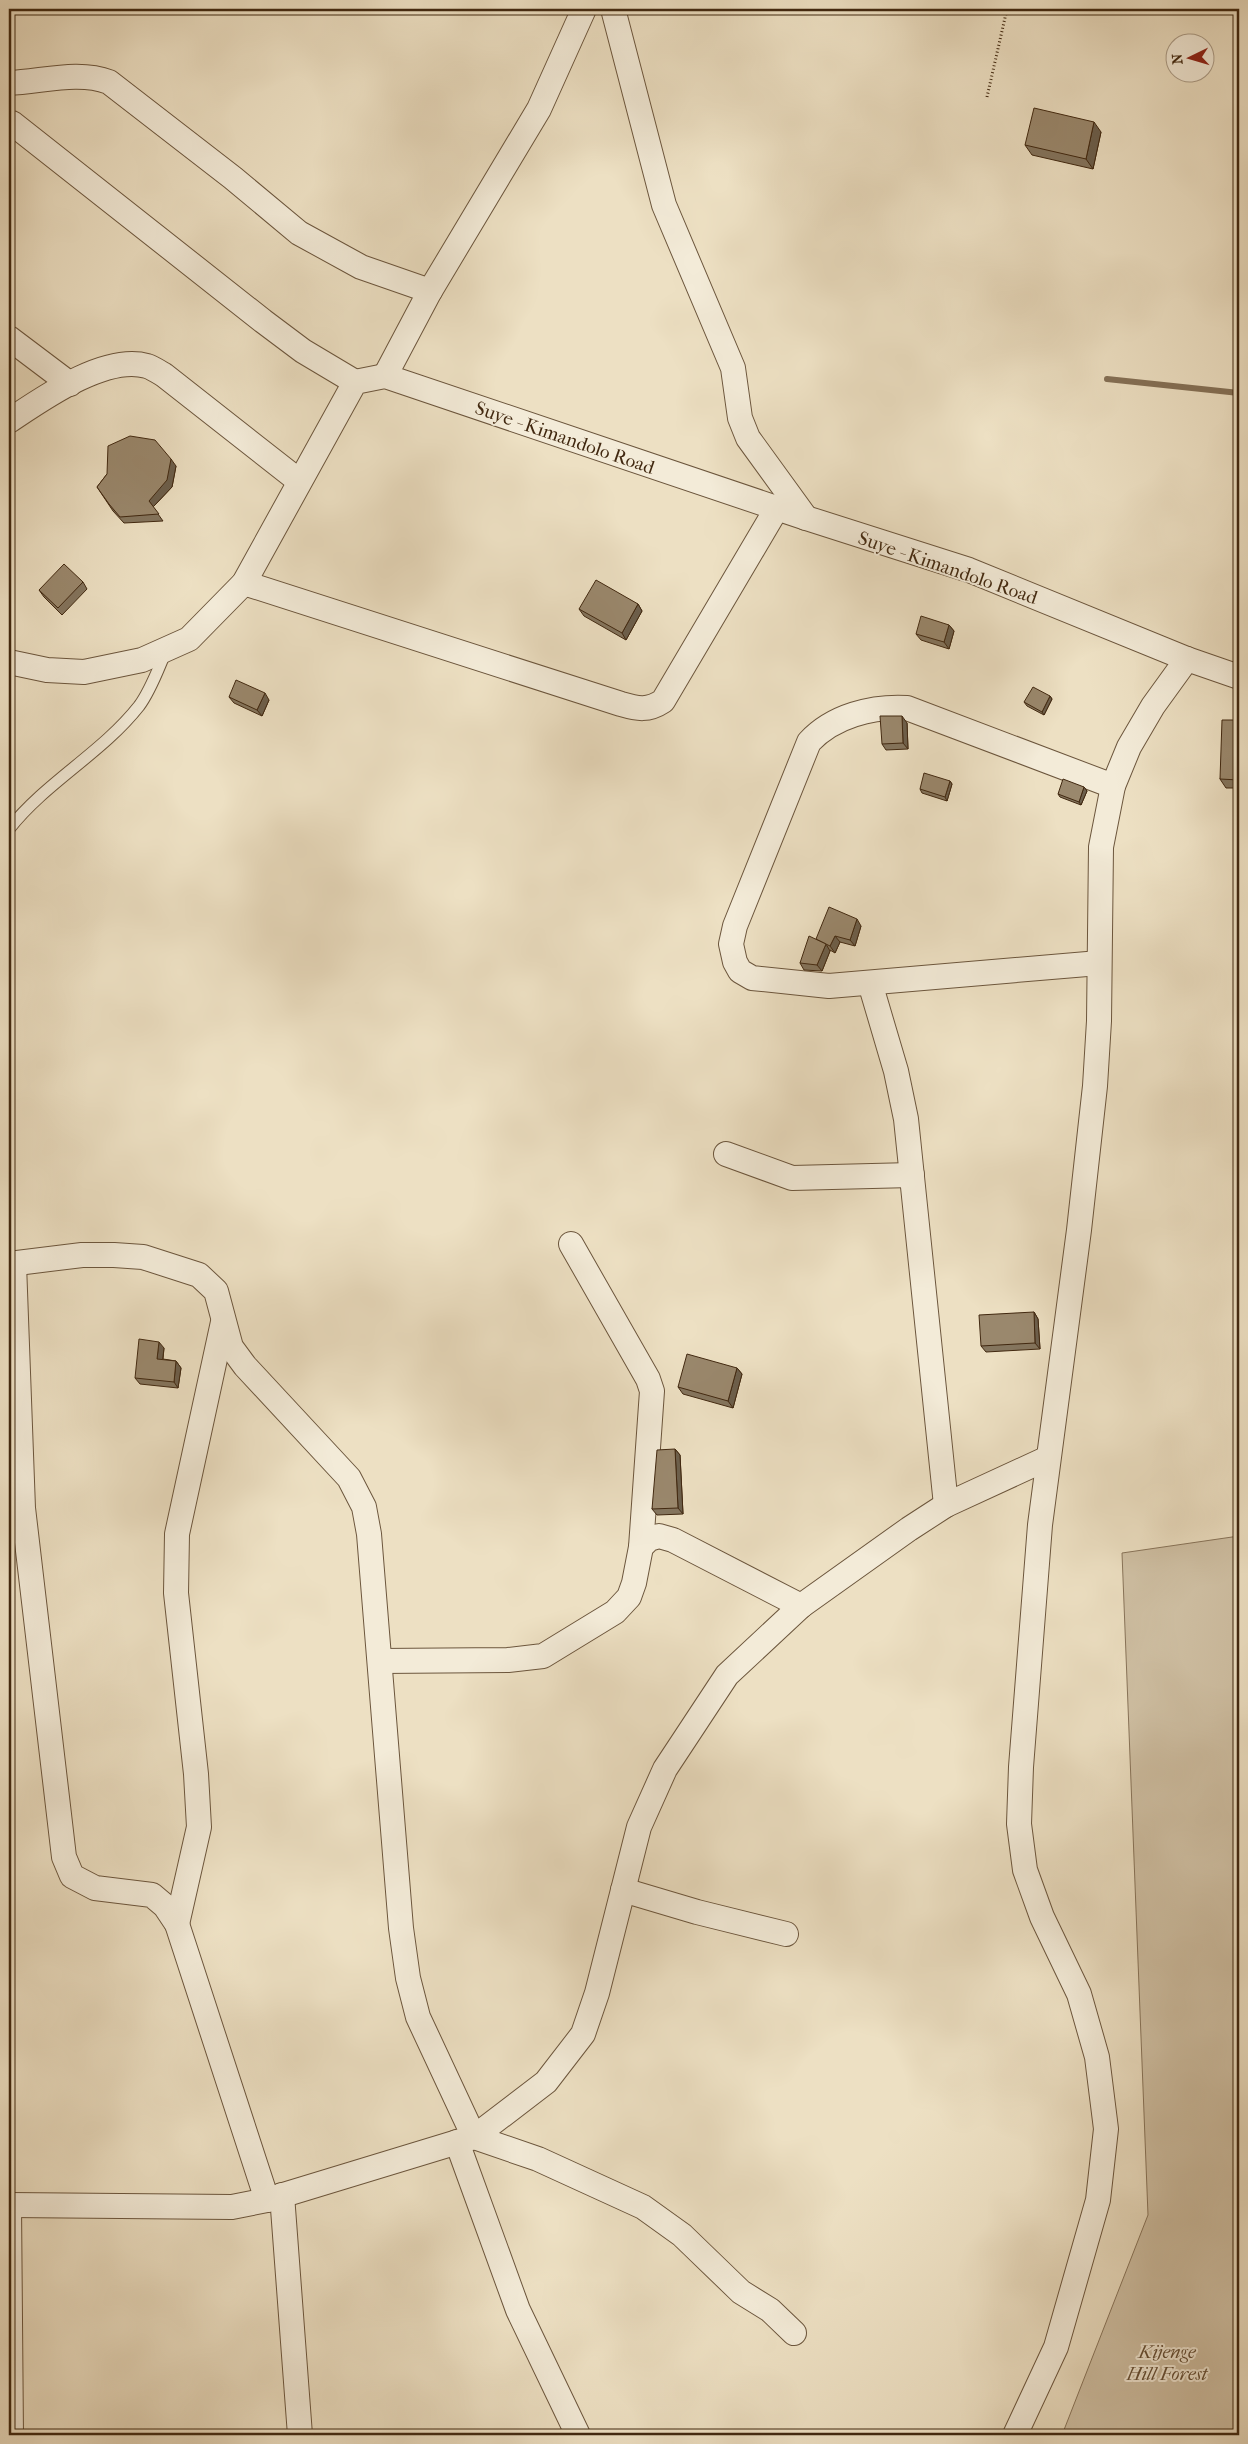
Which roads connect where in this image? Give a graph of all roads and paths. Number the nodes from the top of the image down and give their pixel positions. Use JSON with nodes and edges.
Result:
{"nodes":[{"id":1,"x":584,"y":9,"type":"edge"},
{"id":2,"x":613,"y":9,"type":"edge"},
{"id":3,"x":1006,"y":9,"type":"edge"},
{"id":4,"x":9,"y":83,"type":"edge"},
{"id":5,"x":987,"y":97,"type":"dead end"},
{"id":6,"x":12,"y":123,"type":"dead end"},
{"id":7,"x":430,"y":292,"type":"junction"},
{"id":8,"x":9,"y":338,"type":"edge"},
{"id":9,"x":385,"y":376,"type":"junction"},
{"id":10,"x":355,"y":382,"type":"junction"},
{"id":11,"x":70,"y":384,"type":"junction"},
{"id":12,"x":9,"y":421,"type":"edge"},
{"id":13,"x":299,"y":481,"type":"junction"},
{"id":14,"x":777,"y":508,"type":"junction"},
{"id":15,"x":806,"y":518,"type":"junction"},
{"id":16,"x":244,"y":583,"type":"junction"},
{"id":17,"x":167,"y":650,"type":"junction"},
{"id":18,"x":1187,"y":659,"type":"junction"},
{"id":19,"x":9,"y":662,"type":"edge"},
{"id":20,"x":1239,"y":678,"type":"edge"},
{"id":21,"x":1113,"y":786,"type":"junction"},
{"id":22,"x":9,"y":829,"type":"edge"},
{"id":23,"x":1099,"y":963,"type":"junction"},
{"id":24,"x":870,"y":982,"type":"junction"},
{"id":25,"x":726,"y":1154,"type":"dead end"},
{"id":26,"x":912,"y":1176,"type":"junction"},
{"id":27,"x":571,"y":1244,"type":"dead end"},
{"id":28,"x":11,"y":1264,"type":"edge"},
{"id":29,"x":223,"y":1321,"type":"junction"},
{"id":30,"x":1048,"y":1458,"type":"junction"},
{"id":31,"x":946,"y":1505,"type":"junction"},
{"id":32,"x":641,"y":1547,"type":"junction"},
{"id":33,"x":801,"y":1606,"type":"junction"},
{"id":34,"x":380,"y":1661,"type":"junction"},
{"id":35,"x":623,"y":1890,"type":"junction"},
{"id":36,"x":177,"y":1924,"type":"junction"},
{"id":37,"x":786,"y":1934,"type":"dead end"},
{"id":38,"x":466,"y":2140,"type":"junction"},
{"id":39,"x":275,"y":2197,"type":"junction"},
{"id":40,"x":9,"y":2205,"type":"edge"},
{"id":41,"x":794,"y":2333,"type":"dead end"},
{"id":42,"x":10,"y":2392,"type":"edge"},
{"id":43,"x":11,"y":2435,"type":"edge"},
{"id":44,"x":300,"y":2435,"type":"edge"},
{"id":45,"x":578,"y":2435,"type":"edge"},
{"id":46,"x":1015,"y":2435,"type":"edge"}],
"edges":[{"from":1,"to":7,"type":"street"},
{"from":2,"to":15,"type":"street"},
{"from":3,"to":5,"type":"path"},
{"from":4,"to":7,"type":"street"},
{"from":6,"to":10,"type":"street"},
{"from":7,"to":9,"type":"street"},
{"from":8,"to":11,"type":"street"},
{"from":9,"to":10,"type":"street","name":"Suye - Kimandolo Road"},
{"from":9,"to":14,"type":"street","name":"Suye - Kimandolo Road"},
{"from":10,"to":13,"type":"street"},
{"from":11,"to":12,"type":"street"},
{"from":11,"to":13,"type":"street"},
{"from":13,"to":16,"type":"street"},
{"from":14,"to":15,"type":"street","name":"Suye - Kimandolo Road"},
{"from":14,"to":16,"type":"street"},
{"from":15,"to":18,"type":"street","name":"Suye - Kimandolo Road"},
{"from":16,"to":17,"type":"street"},
{"from":17,"to":19,"type":"street"},
{"from":17,"to":22,"type":"lane"},
{"from":18,"to":20,"type":"street","name":"Suye - Kimandolo Road"},
{"from":18,"to":21,"type":"street"},
{"from":21,"to":23,"type":"street"},
{"from":21,"to":24,"type":"street"},
{"from":23,"to":24,"type":"street"},
{"from":23,"to":30,"type":"street"},
{"from":24,"to":26,"type":"street"},
{"from":25,"to":26,"type":"street"},
{"from":26,"to":31,"type":"street"},
{"from":27,"to":32,"type":"street"},
{"from":28,"to":29,"type":"street"},
{"from":28,"to":36,"type":"street"},
{"from":29,"to":34,"type":"street"},
{"from":29,"to":36,"type":"street"},
{"from":30,"to":31,"type":"street"},
{"from":30,"to":46,"type":"street"},
{"from":31,"to":33,"type":"street"},
{"from":32,"to":33,"type":"street"},
{"from":32,"to":34,"type":"street"},
{"from":33,"to":35,"type":"street"},
{"from":34,"to":38,"type":"street"},
{"from":35,"to":37,"type":"street"},
{"from":35,"to":38,"type":"street"},
{"from":36,"to":39,"type":"street"},
{"from":38,"to":39,"type":"street"},
{"from":38,"to":41,"type":"street"},
{"from":38,"to":45,"type":"street"},
{"from":39,"to":40,"type":"street"},
{"from":39,"to":44,"type":"street"},
{"from":40,"to":42,"type":"street"},
{"from":42,"to":43,"type":"street"}]}
